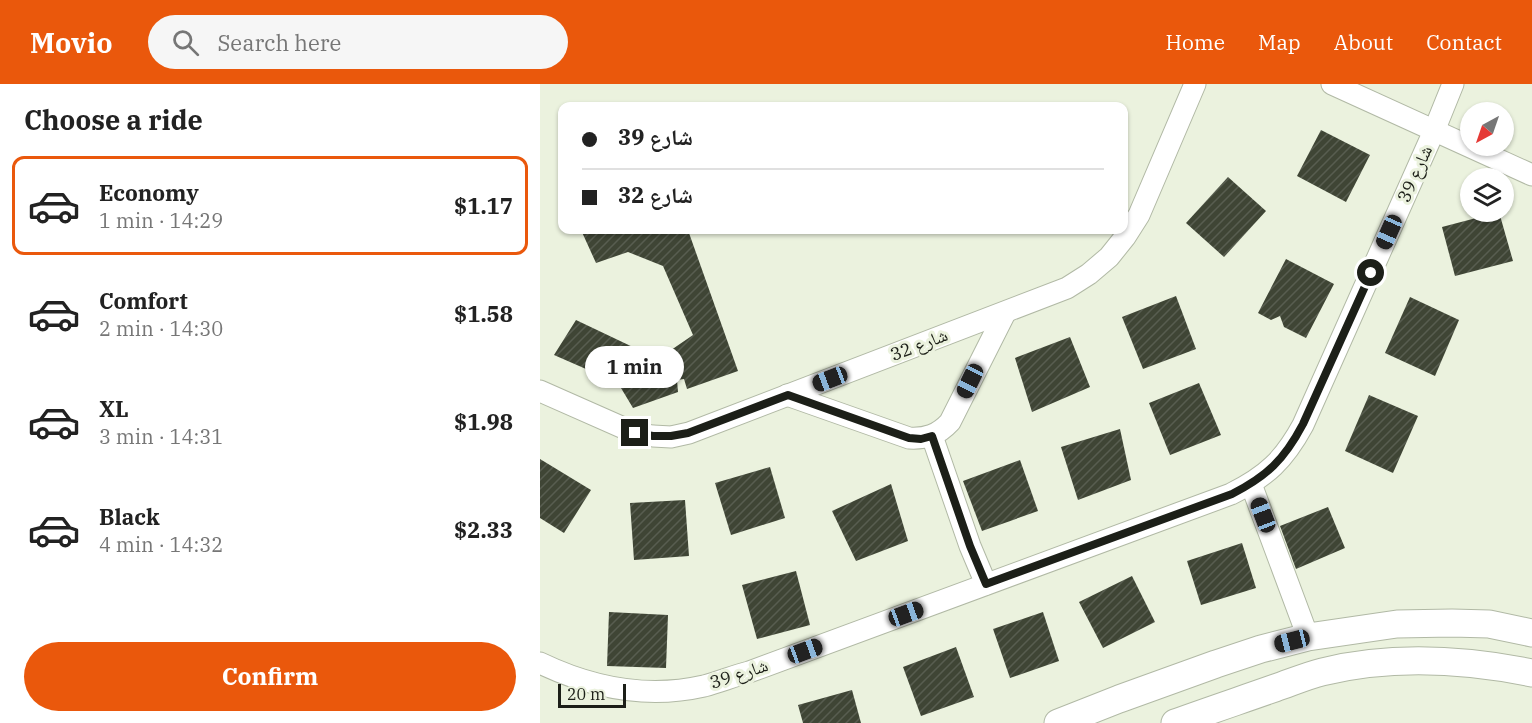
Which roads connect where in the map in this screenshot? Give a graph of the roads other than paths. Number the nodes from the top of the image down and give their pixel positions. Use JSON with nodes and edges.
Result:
{"nodes":[{"id":1,"x":1195,"y":84,"type":"edge"},
{"id":2,"x":1332,"y":84,"type":"edge"},
{"id":3,"x":1453,"y":84,"type":"edge"},
{"id":4,"x":1434,"y":131,"type":"junction"},
{"id":5,"x":1532,"y":175,"type":"edge"},
{"id":6,"x":1128,"y":232,"type":"edge"},
{"id":7,"x":1127,"y":234,"type":"edge"},
{"id":8,"x":1005,"y":313,"type":"junction"},
{"id":9,"x":540,"y":391,"type":"edge"},
{"id":10,"x":788,"y":395,"type":"junction"},
{"id":11,"x":932,"y":436,"type":"junction"},
{"id":12,"x":1251,"y":484,"type":"junction"},
{"id":13,"x":986,"y":584,"type":"junction"},
{"id":14,"x":1532,"y":633,"type":"edge"},
{"id":15,"x":1308,"y":637,"type":"junction"},
{"id":16,"x":540,"y":663,"type":"edge"},
{"id":17,"x":1532,"y":673,"type":"edge"},
{"id":18,"x":1058,"y":723,"type":"edge"},
{"id":19,"x":1175,"y":723,"type":"edge"}],
"edges":[{"from":1,"to":6,"type":"street","name":"شارع 32"},
{"from":2,"to":4,"type":"street"},
{"from":3,"to":4,"type":"street","name":"شارع 39"},
{"from":4,"to":5,"type":"street"},
{"from":4,"to":12,"type":"street","name":"شارع 39"},
{"from":7,"to":8,"type":"street","name":"شارع 32"},
{"from":8,"to":10,"type":"street","name":"شارع 32"},
{"from":8,"to":11,"type":"street"},
{"from":9,"to":10,"type":"street","name":"شارع 32"},
{"from":10,"to":11,"type":"street"},
{"from":11,"to":13,"type":"street"},
{"from":12,"to":13,"type":"street","name":"شارع 39"},
{"from":12,"to":15,"type":"street"},
{"from":13,"to":16,"type":"street","name":"شارع 39"},
{"from":14,"to":15,"type":"street"},
{"from":15,"to":18,"type":"street"},
{"from":17,"to":19,"type":"street"}]}
